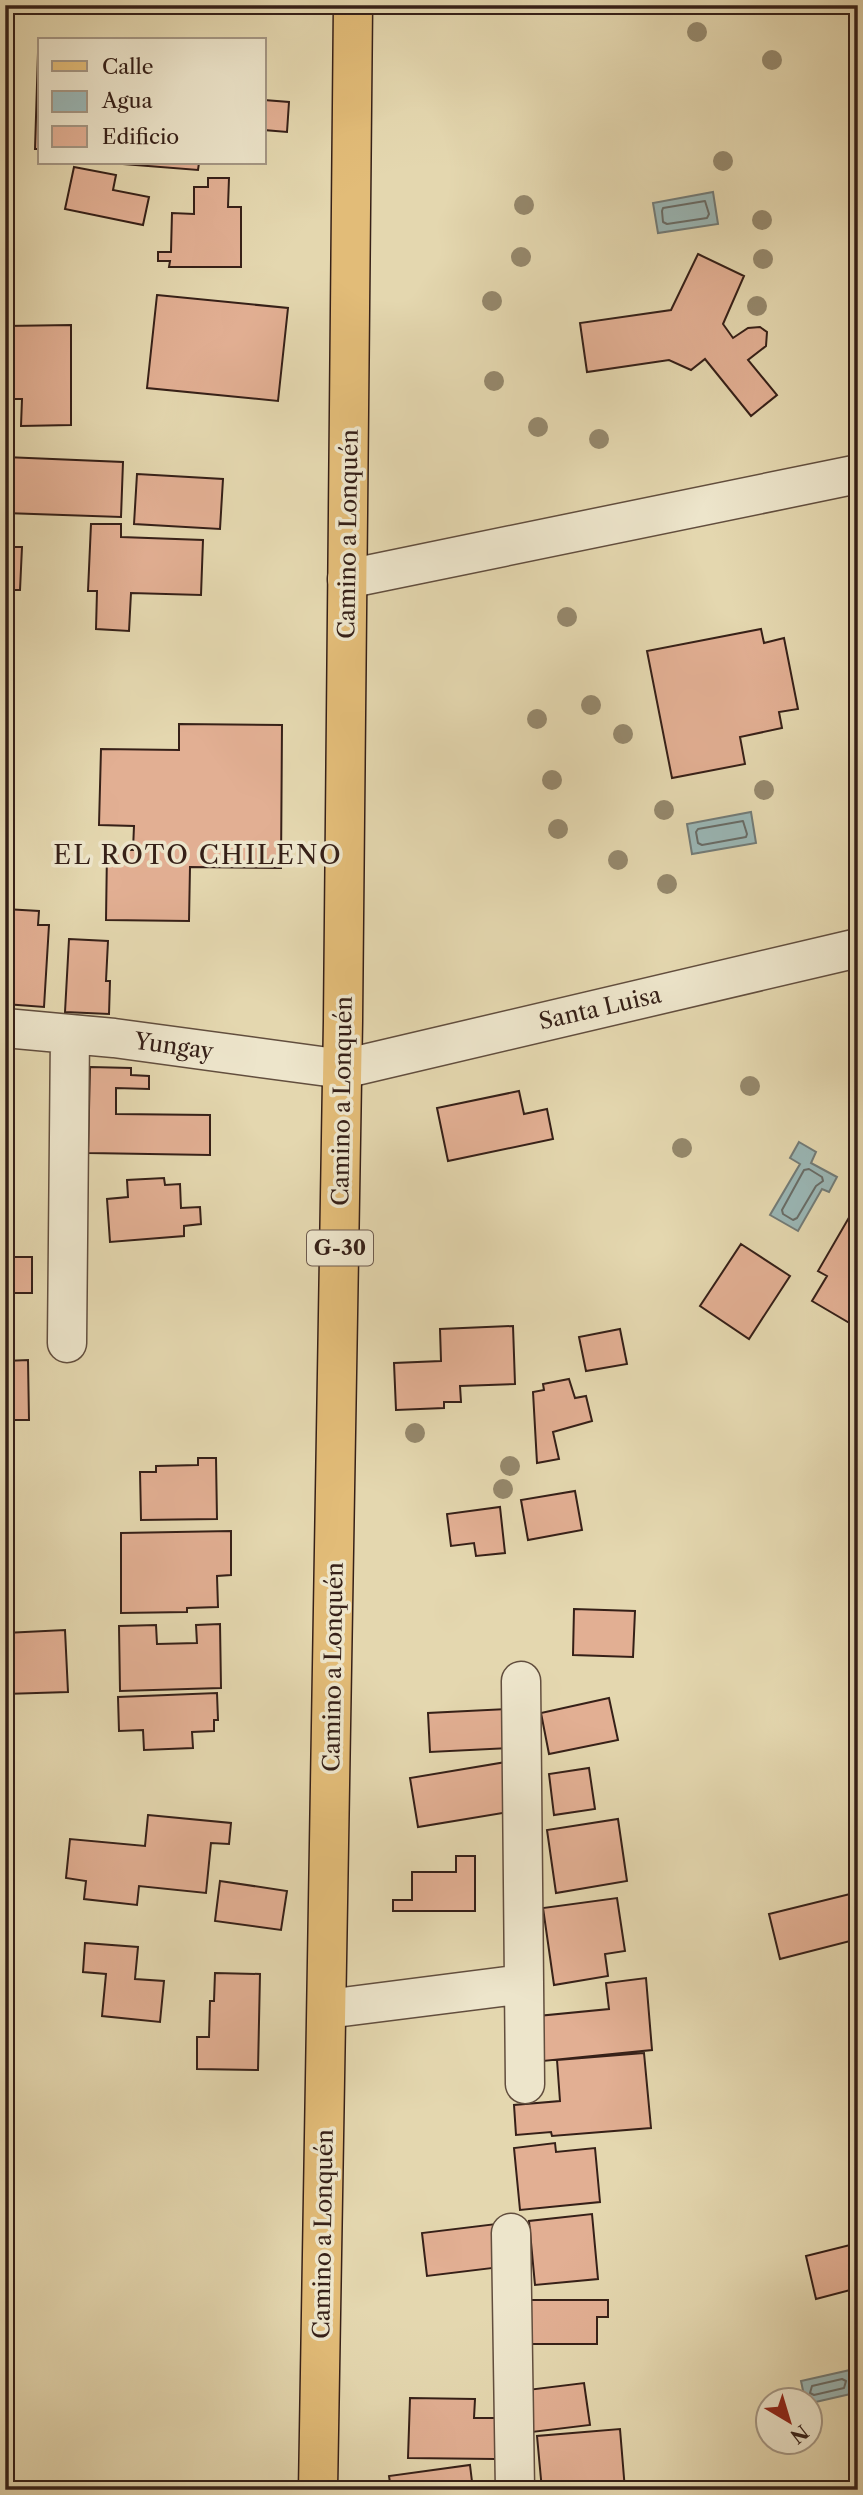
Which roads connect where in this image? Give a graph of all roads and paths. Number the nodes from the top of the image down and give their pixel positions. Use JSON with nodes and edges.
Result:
{"nodes":[{"id":1,"x":348,"y":6,"type":"edge"},
{"id":2,"x":858,"y":474,"type":"edge"},
{"id":3,"x":347,"y":579,"type":"junction"},
{"id":4,"x":858,"y":948,"type":"edge"},
{"id":5,"x":5,"y":1028,"type":"edge"},
{"id":6,"x":70,"y":1034,"type":"junction"},
{"id":7,"x":343,"y":1069,"type":"junction"},
{"id":8,"x":67,"y":1343,"type":"dead end"},
{"id":9,"x":521,"y":1681,"type":"dead end"},
{"id":10,"x":524,"y":1984,"type":"junction"},
{"id":11,"x":327,"y":2009,"type":"junction"},
{"id":12,"x":525,"y":2084,"type":"dead end"},
{"id":13,"x":511,"y":2233,"type":"dead end"},
{"id":14,"x":318,"y":2490,"type":"edge"},
{"id":15,"x":515,"y":2490,"type":"edge"}],
"edges":[{"from":1,"to":3,"type":"main road","name":"Camino a Lonquén","number":"G-30"},
{"from":2,"to":3,"type":"street"},
{"from":3,"to":7,"type":"main road","name":"Camino a Lonquén","number":"G-30"},
{"from":4,"to":7,"type":"street","name":"Santa Luisa"},
{"from":5,"to":6,"type":"street","name":"Yungay"},
{"from":6,"to":7,"type":"street","name":"Yungay"},
{"from":6,"to":8,"type":"street"},
{"from":7,"to":11,"type":"main road","name":"Camino a Lonquén","number":"G-30"},
{"from":9,"to":10,"type":"street"},
{"from":10,"to":11,"type":"street"},
{"from":10,"to":12,"type":"street"},
{"from":11,"to":14,"type":"main road","name":"Camino a Lonquén","number":"G-30"},
{"from":13,"to":15,"type":"street"}]}
